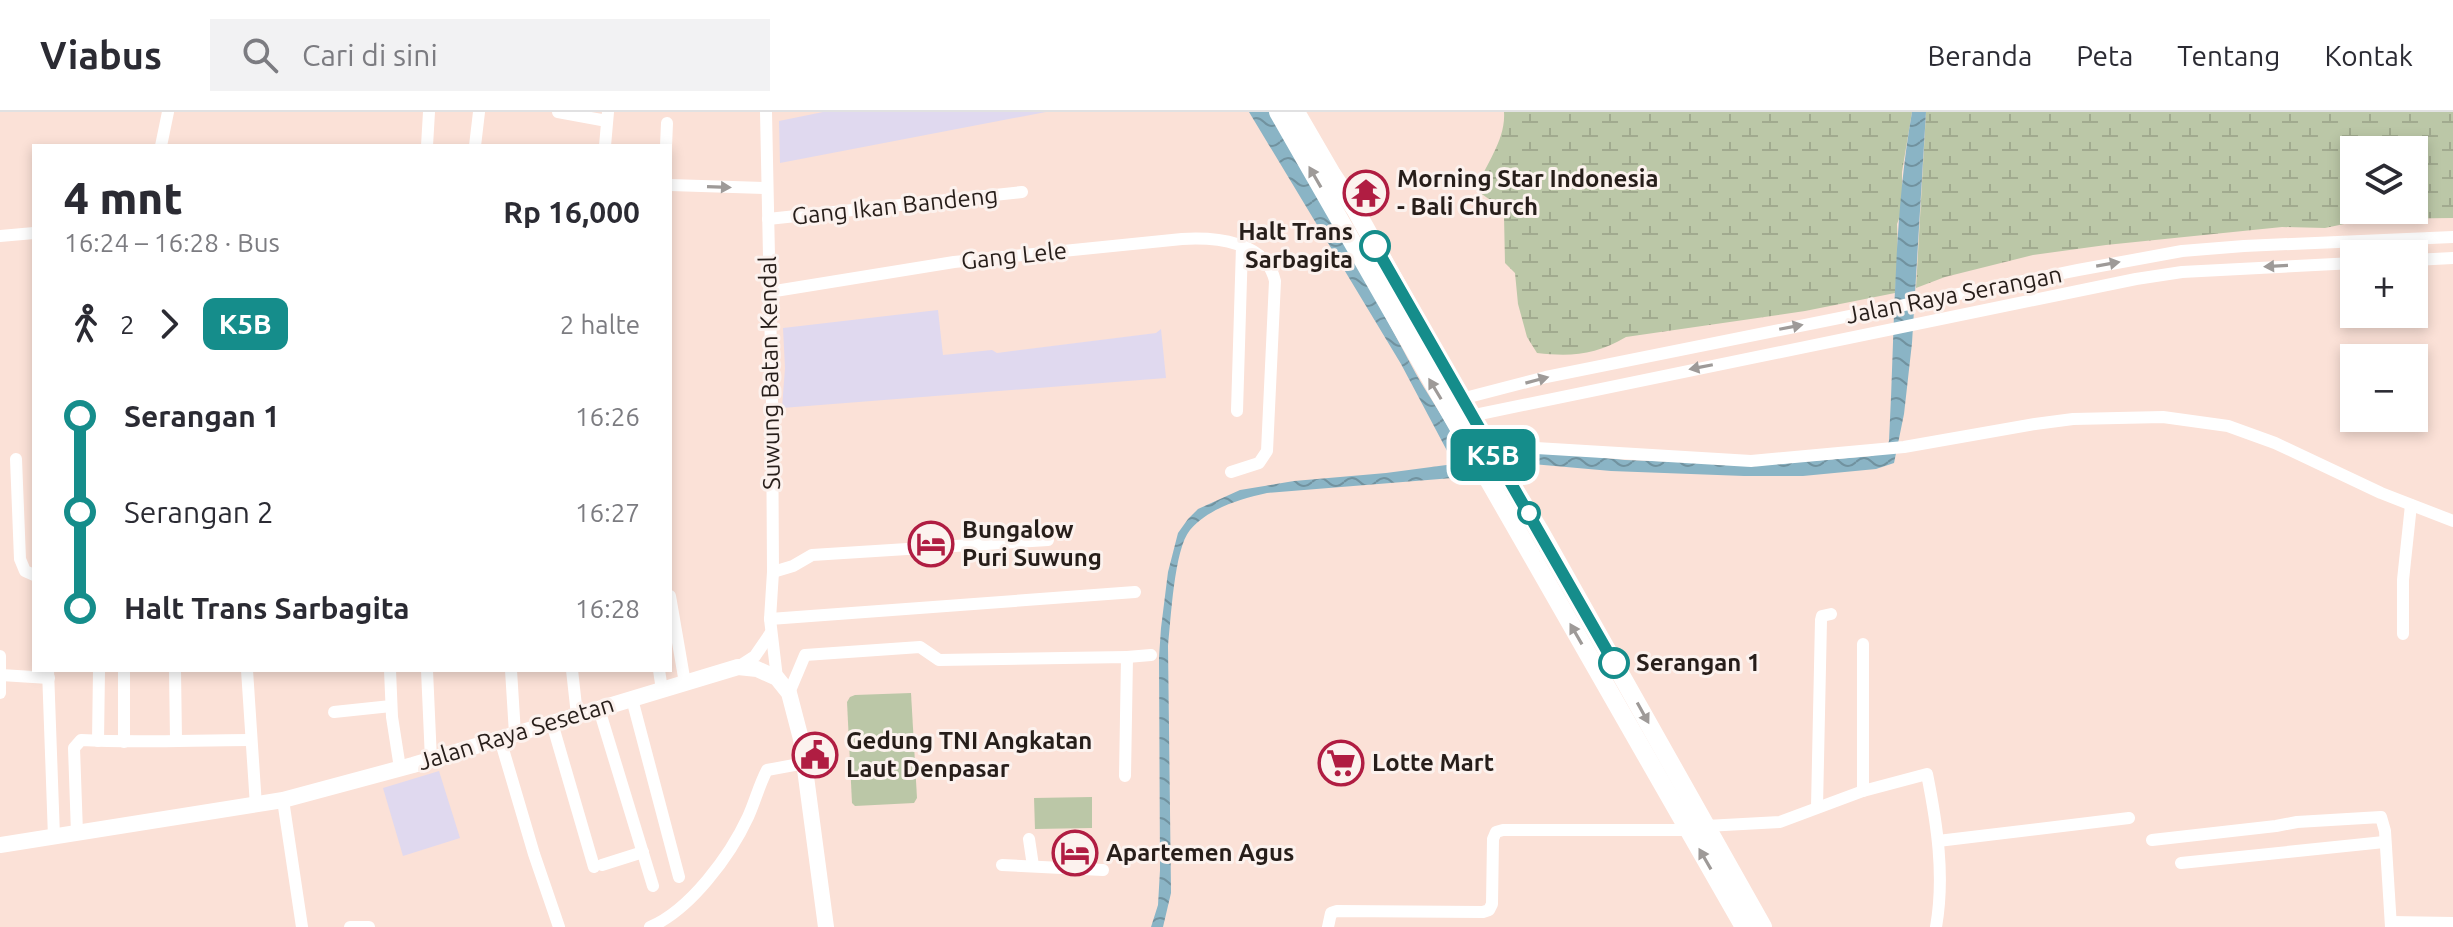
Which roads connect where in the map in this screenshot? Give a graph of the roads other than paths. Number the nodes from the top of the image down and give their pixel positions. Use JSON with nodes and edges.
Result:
{"nodes":[{"id":1,"x":168,"y":112,"type":"edge"},
{"id":2,"x":429,"y":112,"type":"edge"},
{"id":3,"x":479,"y":112,"type":"edge"},
{"id":4,"x":558,"y":112,"type":"edge"},
{"id":5,"x":766,"y":112,"type":"edge"},
{"id":6,"x":1278,"y":112,"type":"edge"},
{"id":7,"x":1296,"y":112,"type":"edge"},
{"id":8,"x":608,"y":117,"type":"edge"},
{"id":9,"x":667,"y":123,"type":"dead end"},
{"id":10,"x":161,"y":144,"type":"edge"},
{"id":11,"x":427,"y":144,"type":"edge"},
{"id":12,"x":475,"y":144,"type":"edge"},
{"id":13,"x":605,"y":144,"type":"edge"},
{"id":14,"x":666,"y":144,"type":"edge"},
{"id":15,"x":672,"y":185,"type":"edge"},
{"id":16,"x":767,"y":188,"type":"junction"},
{"id":17,"x":1022,"y":192,"type":"dead end"},
{"id":18,"x":768,"y":219,"type":"junction"},
{"id":19,"x":32,"y":233,"type":"edge"},
{"id":20,"x":0,"y":236,"type":"edge"},
{"id":21,"x":2453,"y":237,"type":"edge"},
{"id":22,"x":1242,"y":246,"type":"junction"},
{"id":23,"x":2453,"y":258,"type":"edge"},
{"id":24,"x":2428,"y":259,"type":"edge"},
{"id":25,"x":2340,"y":264,"type":"edge"},
{"id":26,"x":1392,"y":276,"type":"junction"},
{"id":27,"x":769,"y":292,"type":"junction"},
{"id":28,"x":1382,"y":293,"type":"junction"},
{"id":29,"x":1466,"y":408,"type":"junction"},
{"id":30,"x":1237,"y":411,"type":"dead end"},
{"id":31,"x":1485,"y":451,"type":"junction"},
{"id":32,"x":16,"y":459,"type":"dead end"},
{"id":33,"x":1231,"y":472,"type":"dead end"},
{"id":34,"x":2411,"y":505,"type":"junction"},
{"id":35,"x":2453,"y":521,"type":"edge"},
{"id":36,"x":1048,"y":540,"type":"dead end"},
{"id":37,"x":773,"y":572,"type":"junction"},
{"id":38,"x":32,"y":574,"type":"edge"},
{"id":39,"x":1135,"y":592,"type":"dead end"},
{"id":40,"x":672,"y":608,"type":"edge"},
{"id":41,"x":1831,"y":614,"type":"dead end"},
{"id":42,"x":770,"y":619,"type":"junction"},
{"id":43,"x":770,"y":634,"type":"junction"},
{"id":44,"x":2403,"y":634,"type":"dead end"},
{"id":45,"x":1863,"y":644,"type":"dead end"},
{"id":46,"x":1151,"y":655,"type":"dead end"},
{"id":47,"x":0,"y":656,"type":"edge"},
{"id":48,"x":1127,"y":657,"type":"junction"},
{"id":49,"x":738,"y":667,"type":"junction"},
{"id":50,"x":99,"y":672,"type":"edge"},
{"id":51,"x":124,"y":672,"type":"edge"},
{"id":52,"x":247,"y":672,"type":"edge"},
{"id":53,"x":390,"y":672,"type":"edge"},
{"id":54,"x":427,"y":672,"type":"edge"},
{"id":55,"x":511,"y":672,"type":"edge"},
{"id":56,"x":572,"y":672,"type":"edge"},
{"id":57,"x":659,"y":672,"type":"edge"},
{"id":58,"x":49,"y":674,"type":"edge"},
{"id":59,"x":1,"y":675,"type":"edge"},
{"id":60,"x":175,"y":676,"type":"edge"},
{"id":61,"x":777,"y":678,"type":"junction"},
{"id":62,"x":685,"y":683,"type":"junction"},
{"id":63,"x":662,"y":690,"type":"junction"},
{"id":64,"x":0,"y":693,"type":"edge"},
{"id":65,"x":789,"y":693,"type":"junction"},
{"id":66,"x":632,"y":699,"type":"junction"},
{"id":67,"x":391,"y":706,"type":"junction"},
{"id":68,"x":599,"y":709,"type":"junction"},
{"id":69,"x":334,"y":712,"type":"dead end"},
{"id":70,"x":577,"y":715,"type":"junction"},
{"id":71,"x":552,"y":723,"type":"junction"},
{"id":72,"x":508,"y":736,"type":"junction"},
{"id":73,"x":176,"y":740,"type":"junction"},
{"id":74,"x":250,"y":740,"type":"junction"},
{"id":75,"x":98,"y":741,"type":"junction"},
{"id":76,"x":124,"y":742,"type":"junction"},
{"id":77,"x":431,"y":760,"type":"junction"},
{"id":78,"x":805,"y":763,"type":"junction"},
{"id":79,"x":400,"y":768,"type":"junction"},
{"id":80,"x":1125,"y":776,"type":"dead end"},
{"id":81,"x":1863,"y":791,"type":"junction"},
{"id":82,"x":283,"y":800,"type":"junction"},
{"id":83,"x":256,"y":806,"type":"junction"},
{"id":84,"x":1817,"y":807,"type":"junction"},
{"id":85,"x":2129,"y":818,"type":"dead end"},
{"id":86,"x":1696,"y":828,"type":"junction"},
{"id":87,"x":77,"y":833,"type":"junction"},
{"id":88,"x":54,"y":837,"type":"junction"},
{"id":89,"x":1029,"y":839,"type":"dead end"},
{"id":90,"x":2152,"y":840,"type":"dead end"},
{"id":91,"x":1938,"y":841,"type":"junction"},
{"id":92,"x":2384,"y":842,"type":"junction"},
{"id":93,"x":0,"y":845,"type":"edge"},
{"id":94,"x":643,"y":852,"type":"junction"},
{"id":95,"x":2181,"y":863,"type":"dead end"},
{"id":96,"x":1002,"y":865,"type":"dead end"},
{"id":97,"x":1033,"y":866,"type":"junction"},
{"id":98,"x":1103,"y":870,"type":"dead end"},
{"id":99,"x":679,"y":877,"type":"dead end"},
{"id":100,"x":653,"y":886,"type":"dead end"},
{"id":101,"x":1402,"y":912,"type":"junction"},
{"id":102,"x":2453,"y":923,"type":"edge"},
{"id":103,"x":664,"y":924,"type":"edge"},
{"id":104,"x":2391,"y":925,"type":"edge"},
{"id":105,"x":298,"y":926,"type":"edge"},
{"id":106,"x":350,"y":927,"type":"edge"},
{"id":107,"x":369,"y":927,"type":"edge"},
{"id":108,"x":559,"y":927,"type":"edge"},
{"id":109,"x":650,"y":927,"type":"edge"},
{"id":110,"x":826,"y":927,"type":"edge"},
{"id":111,"x":1328,"y":927,"type":"edge"},
{"id":112,"x":1402,"y":927,"type":"edge"},
{"id":113,"x":1744,"y":927,"type":"edge"},
{"id":114,"x":1763,"y":927,"type":"edge"},
{"id":115,"x":1936,"y":927,"type":"edge"}],
"edges":[{"from":1,"to":10,"type":"street"},
{"from":2,"to":11,"type":"street"},
{"from":3,"to":12,"type":"street"},
{"from":4,"to":8,"type":"street"},
{"from":5,"to":16,"type":"street","name":"Suwung Batan Kendal"},
{"from":28,"to":6,"type":"highway","one_way":true},
{"from":7,"to":26,"type":"highway"},
{"from":8,"to":13,"type":"street"},
{"from":9,"to":14,"type":"street"},
{"from":15,"to":16,"type":"street","one_way":true},
{"from":16,"to":18,"type":"street","name":"Suwung Batan Kendal"},
{"from":17,"to":18,"type":"street","name":"Gang Ikan Bandeng"},
{"from":18,"to":27,"type":"street","name":"Suwung Batan Kendal"},
{"from":19,"to":20,"type":"street"},
{"from":29,"to":21,"type":"street","name":"Jalan Raya Serangan","one_way":true},
{"from":22,"to":27,"type":"street","name":"Gang Lele"},
{"from":22,"to":30,"type":"street"},
{"from":22,"to":33,"type":"street","name":"Gang Lele"},
{"from":23,"to":24,"type":"street"},
{"from":25,"to":29,"type":"street","name":"Jalan Raya Serangan","one_way":true},
{"from":26,"to":28,"type":"highway"},
{"from":26,"to":29,"type":"highway"},
{"from":27,"to":37,"type":"street","name":"Suwung Batan Kendal"},
{"from":31,"to":28,"type":"highway","one_way":true},
{"from":29,"to":31,"type":"highway"},
{"from":31,"to":34,"type":"street"},
{"from":31,"to":86,"type":"highway"},
{"from":32,"to":38,"type":"street"},
{"from":34,"to":35,"type":"street"},
{"from":34,"to":44,"type":"street"},
{"from":36,"to":37,"type":"street"},
{"from":37,"to":42,"type":"street","name":"Suwung Batan Kendal"},
{"from":39,"to":42,"type":"street"},
{"from":40,"to":62,"type":"street"},
{"from":41,"to":84,"type":"street"},
{"from":42,"to":43,"type":"street","name":"Suwung Batan Kendal"},
{"from":43,"to":49,"type":"street"},
{"from":43,"to":61,"type":"street","name":"Suwung Batan Kendal"},
{"from":45,"to":81,"type":"street"},
{"from":46,"to":48,"type":"street"},
{"from":47,"to":59,"type":"street"},
{"from":48,"to":65,"type":"street"},
{"from":48,"to":80,"type":"street"},
{"from":49,"to":61,"type":"main road"},
{"from":49,"to":62,"type":"main road","name":"Jalan Raya Sesetan"},
{"from":50,"to":75,"type":"street"},
{"from":51,"to":76,"type":"street"},
{"from":52,"to":74,"type":"street"},
{"from":53,"to":67,"type":"street"},
{"from":54,"to":77,"type":"street"},
{"from":55,"to":72,"type":"street"},
{"from":56,"to":70,"type":"street"},
{"from":57,"to":63,"type":"street"},
{"from":58,"to":59,"type":"street"},
{"from":58,"to":88,"type":"street"},
{"from":59,"to":64,"type":"street"},
{"from":60,"to":73,"type":"street"},
{"from":61,"to":65,"type":"main road"},
{"from":62,"to":63,"type":"main road","name":"Jalan Raya Sesetan"},
{"from":63,"to":66,"type":"main road","name":"Jalan Raya Sesetan"},
{"from":65,"to":78,"type":"main road"},
{"from":66,"to":68,"type":"main road","name":"Jalan Raya Sesetan"},
{"from":66,"to":99,"type":"street"},
{"from":67,"to":69,"type":"street"},
{"from":67,"to":79,"type":"street"},
{"from":68,"to":70,"type":"main road","name":"Jalan Raya Sesetan"},
{"from":68,"to":94,"type":"street"},
{"from":70,"to":71,"type":"main road","name":"Jalan Raya Sesetan"},
{"from":71,"to":72,"type":"main road","name":"Jalan Raya Sesetan"},
{"from":71,"to":94,"type":"street"},
{"from":72,"to":77,"type":"main road","name":"Jalan Raya Sesetan"},
{"from":72,"to":108,"type":"street"},
{"from":73,"to":74,"type":"street"},
{"from":73,"to":76,"type":"street"},
{"from":74,"to":83,"type":"street"},
{"from":75,"to":76,"type":"street"},
{"from":75,"to":87,"type":"street"},
{"from":77,"to":79,"type":"main road","name":"Jalan Raya Sesetan"},
{"from":78,"to":103,"type":"street"},
{"from":78,"to":110,"type":"main road"},
{"from":79,"to":82,"type":"main road","name":"Jalan Raya Sesetan"},
{"from":81,"to":84,"type":"street"},
{"from":81,"to":91,"type":"street"},
{"from":82,"to":83,"type":"main road","name":"Jalan Raya Sesetan"},
{"from":82,"to":105,"type":"street"},
{"from":83,"to":87,"type":"main road","name":"Jalan Raya Sesetan"},
{"from":84,"to":86,"type":"street"},
{"from":85,"to":91,"type":"street"},
{"from":86,"to":101,"type":"street"},
{"from":113,"to":86,"type":"highway","one_way":true},
{"from":86,"to":114,"type":"highway"},
{"from":87,"to":88,"type":"main road","name":"Jalan Raya Sesetan"},
{"from":88,"to":93,"type":"main road","name":"Jalan Raya Sesetan"},
{"from":89,"to":97,"type":"street"},
{"from":90,"to":92,"type":"street"},
{"from":91,"to":115,"type":"street"},
{"from":92,"to":95,"type":"street"},
{"from":92,"to":104,"type":"street"},
{"from":94,"to":100,"type":"street"},
{"from":96,"to":97,"type":"street"},
{"from":97,"to":98,"type":"street"},
{"from":101,"to":111,"type":"street"},
{"from":101,"to":112,"type":"street"},
{"from":102,"to":104,"type":"street"},
{"from":103,"to":109,"type":"street"},
{"from":106,"to":107,"type":"street"}]}
